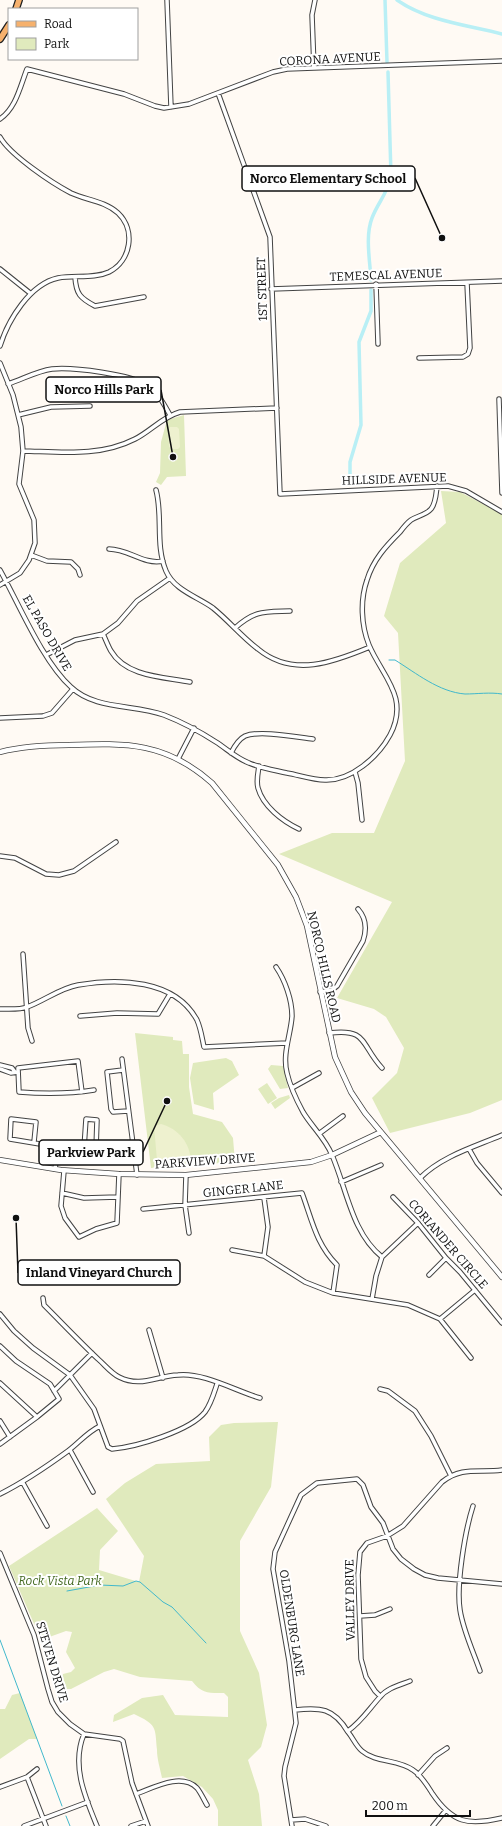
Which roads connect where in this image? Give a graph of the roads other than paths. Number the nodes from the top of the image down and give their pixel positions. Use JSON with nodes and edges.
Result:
{"nodes":[{"id":1,"x":167,"y":0,"type":"edge"},
{"id":2,"x":316,"y":0,"type":"edge"},
{"id":3,"x":8,"y":27,"type":"edge"},
{"id":4,"x":0,"y":39,"type":"edge"},
{"id":5,"x":502,"y":61,"type":"edge"},
{"id":6,"x":314,"y":68,"type":"junction"},
{"id":7,"x":218,"y":93,"type":"junction"},
{"id":8,"x":171,"y":107,"type":"junction"},
{"id":9,"x":0,"y":119,"type":"edge"},
{"id":10,"x":0,"y":137,"type":"edge"},
{"id":11,"x":0,"y":269,"type":"edge"},
{"id":12,"x":75,"y":277,"type":"junction"},
{"id":13,"x":502,"y":281,"type":"edge"},
{"id":14,"x":467,"y":282,"type":"junction"},
{"id":15,"x":376,"y":284,"type":"junction"},
{"id":16,"x":271,"y":289,"type":"junction"},
{"id":17,"x":30,"y":293,"type":"junction"},
{"id":18,"x":144,"y":297,"type":"dead end"},
{"id":19,"x":378,"y":344,"type":"dead end"},
{"id":20,"x":0,"y":346,"type":"edge"},
{"id":21,"x":419,"y":358,"type":"dead end"},
{"id":22,"x":0,"y":363,"type":"edge"},
{"id":23,"x":8,"y":384,"type":"junction"},
{"id":24,"x":499,"y":399,"type":"dead end"},
{"id":25,"x":90,"y":406,"type":"dead end"},
{"id":26,"x":277,"y":408,"type":"junction"},
{"id":27,"x":18,"y":415,"type":"junction"},
{"id":28,"x":170,"y":415,"type":"junction"},
{"id":29,"x":23,"y":450,"type":"junction"},
{"id":30,"x":437,"y":486,"type":"junction"},
{"id":31,"x":156,"y":490,"type":"dead end"},
{"id":32,"x":502,"y":493,"type":"edge"},
{"id":33,"x":280,"y":494,"type":"joint"},
{"id":34,"x":502,"y":512,"type":"edge"},
{"id":35,"x":109,"y":549,"type":"dead end"},
{"id":36,"x":31,"y":555,"type":"junction"},
{"id":37,"x":163,"y":561,"type":"junction"},
{"id":38,"x":0,"y":570,"type":"edge"},
{"id":39,"x":80,"y":575,"type":"dead end"},
{"id":40,"x":170,"y":578,"type":"junction"},
{"id":41,"x":6,"y":582,"type":"junction"},
{"id":42,"x":0,"y":585,"type":"edge"},
{"id":43,"x":290,"y":611,"type":"dead end"},
{"id":44,"x":235,"y":628,"type":"junction"},
{"id":45,"x":104,"y":634,"type":"junction"},
{"id":46,"x":370,"y":647,"type":"junction"},
{"id":47,"x":46,"y":655,"type":"junction"},
{"id":48,"x":190,"y":682,"type":"dead end"},
{"id":49,"x":73,"y":689,"type":"junction"},
{"id":50,"x":0,"y":718,"type":"edge"},
{"id":51,"x":194,"y":728,"type":"junction"},
{"id":52,"x":313,"y":739,"type":"dead end"},
{"id":53,"x":0,"y":752,"type":"edge"},
{"id":54,"x":231,"y":753,"type":"junction"},
{"id":55,"x":178,"y":759,"type":"junction"},
{"id":56,"x":259,"y":766,"type":"junction"},
{"id":57,"x":354,"y":772,"type":"junction"},
{"id":58,"x":362,"y":820,"type":"dead end"},
{"id":59,"x":299,"y":829,"type":"dead end"},
{"id":60,"x":116,"y":842,"type":"dead end"},
{"id":61,"x":0,"y":856,"type":"edge"},
{"id":62,"x":358,"y":909,"type":"dead end"},
{"id":63,"x":23,"y":954,"type":"dead end"},
{"id":64,"x":276,"y":967,"type":"dead end"},
{"id":65,"x":320,"y":992,"type":"junction"},
{"id":66,"x":170,"y":994,"type":"junction"},
{"id":67,"x":26,"y":1008,"type":"junction"},
{"id":68,"x":0,"y":1009,"type":"edge"},
{"id":69,"x":80,"y":1016,"type":"dead end"},
{"id":70,"x":329,"y":1033,"type":"junction"},
{"id":71,"x":32,"y":1042,"type":"dead end"},
{"id":72,"x":287,"y":1043,"type":"junction"},
{"id":73,"x":122,"y":1059,"type":"dead end"},
{"id":74,"x":0,"y":1065,"type":"edge"},
{"id":75,"x":9,"y":1067,"type":"junction"},
{"id":76,"x":382,"y":1068,"type":"dead end"},
{"id":77,"x":0,"y":1069,"type":"edge"},
{"id":78,"x":123,"y":1070,"type":"junction"},
{"id":79,"x":8,"y":1072,"type":"junction"},
{"id":80,"x":16,"y":1072,"type":"junction"},
{"id":81,"x":319,"y":1073,"type":"dead end"},
{"id":82,"x":292,"y":1088,"type":"junction"},
{"id":83,"x":94,"y":1090,"type":"dead end"},
{"id":84,"x":82,"y":1092,"type":"junction"},
{"id":85,"x":128,"y":1111,"type":"junction"},
{"id":86,"x":343,"y":1116,"type":"dead end"},
{"id":87,"x":381,"y":1132,"type":"junction"},
{"id":88,"x":320,"y":1133,"type":"junction"},
{"id":89,"x":502,"y":1135,"type":"edge"},
{"id":90,"x":34,"y":1142,"type":"junction"},
{"id":91,"x":58,"y":1147,"type":"junction"},
{"id":92,"x":84,"y":1148,"type":"junction"},
{"id":93,"x":96,"y":1149,"type":"junction"},
{"id":94,"x":133,"y":1149,"type":"junction"},
{"id":95,"x":469,"y":1149,"type":"junction"},
{"id":96,"x":332,"y":1155,"type":"junction"},
{"id":97,"x":0,"y":1160,"type":"edge"},
{"id":98,"x":381,"y":1165,"type":"dead end"},
{"id":99,"x":55,"y":1170,"type":"junction"},
{"id":100,"x":64,"y":1171,"type":"junction"},
{"id":101,"x":119,"y":1174,"type":"junction"},
{"id":102,"x":137,"y":1175,"type":"junction"},
{"id":103,"x":186,"y":1175,"type":"junction"},
{"id":104,"x":420,"y":1178,"type":"junction"},
{"id":105,"x":341,"y":1182,"type":"junction"},
{"id":106,"x":62,"y":1193,"type":"junction"},
{"id":107,"x":502,"y":1193,"type":"edge"},
{"id":108,"x":118,"y":1197,"type":"junction"},
{"id":109,"x":393,"y":1197,"type":"dead end"},
{"id":110,"x":264,"y":1198,"type":"junction"},
{"id":111,"x":185,"y":1205,"type":"junction"},
{"id":112,"x":143,"y":1209,"type":"dead end"},
{"id":113,"x":418,"y":1223,"type":"junction"},
{"id":114,"x":188,"y":1233,"type":"dead end"},
{"id":115,"x":232,"y":1250,"type":"dead end"},
{"id":116,"x":264,"y":1256,"type":"junction"},
{"id":117,"x":382,"y":1258,"type":"junction"},
{"id":118,"x":446,"y":1258,"type":"junction"},
{"id":119,"x":429,"y":1275,"type":"dead end"},
{"id":120,"x":502,"y":1277,"type":"edge"},
{"id":121,"x":475,"y":1290,"type":"junction"},
{"id":122,"x":333,"y":1293,"type":"junction"},
{"id":123,"x":43,"y":1298,"type":"dead end"},
{"id":124,"x":372,"y":1298,"type":"junction"},
{"id":125,"x":0,"y":1314,"type":"edge"},
{"id":126,"x":440,"y":1319,"type":"junction"},
{"id":127,"x":502,"y":1323,"type":"edge"},
{"id":128,"x":149,"y":1330,"type":"dead end"},
{"id":129,"x":0,"y":1346,"type":"edge"},
{"id":130,"x":92,"y":1353,"type":"junction"},
{"id":131,"x":471,"y":1358,"type":"dead end"},
{"id":132,"x":70,"y":1375,"type":"junction"},
{"id":133,"x":163,"y":1378,"type":"junction"},
{"id":134,"x":0,"y":1383,"type":"edge"},
{"id":135,"x":218,"y":1384,"type":"junction"},
{"id":136,"x":380,"y":1389,"type":"dead end"},
{"id":137,"x":54,"y":1391,"type":"junction"},
{"id":138,"x":260,"y":1398,"type":"dead end"},
{"id":139,"x":37,"y":1417,"type":"junction"},
{"id":140,"x":0,"y":1421,"type":"edge"},
{"id":141,"x":100,"y":1426,"type":"junction"},
{"id":142,"x":10,"y":1437,"type":"junction"},
{"id":143,"x":0,"y":1444,"type":"edge"},
{"id":144,"x":70,"y":1450,"type":"junction"},
{"id":145,"x":502,"y":1470,"type":"edge"},
{"id":146,"x":451,"y":1476,"type":"junction"},
{"id":147,"x":23,"y":1483,"type":"junction"},
{"id":148,"x":94,"y":1492,"type":"dead end"},
{"id":149,"x":0,"y":1494,"type":"edge"},
{"id":150,"x":473,"y":1506,"type":"dead end"},
{"id":151,"x":47,"y":1526,"type":"dead end"},
{"id":152,"x":387,"y":1536,"type":"junction"},
{"id":153,"x":0,"y":1553,"type":"edge"},
{"id":154,"x":460,"y":1581,"type":"junction"},
{"id":155,"x":502,"y":1584,"type":"edge"},
{"id":156,"x":390,"y":1609,"type":"dead end"},
{"id":157,"x":360,"y":1616,"type":"junction"},
{"id":158,"x":480,"y":1671,"type":"dead end"},
{"id":159,"x":410,"y":1681,"type":"dead end"},
{"id":160,"x":380,"y":1696,"type":"junction"},
{"id":161,"x":294,"y":1710,"type":"junction"},
{"id":162,"x":348,"y":1731,"type":"junction"},
{"id":163,"x":84,"y":1734,"type":"junction"},
{"id":164,"x":447,"y":1748,"type":"dead end"},
{"id":165,"x":37,"y":1769,"type":"dead end"},
{"id":166,"x":418,"y":1775,"type":"junction"},
{"id":167,"x":28,"y":1776,"type":"junction"},
{"id":168,"x":0,"y":1786,"type":"edge"},
{"id":169,"x":136,"y":1794,"type":"junction"},
{"id":170,"x":88,"y":1802,"type":"junction"},
{"id":171,"x":207,"y":1805,"type":"dead end"},
{"id":172,"x":446,"y":1810,"type":"junction"},
{"id":173,"x":502,"y":1818,"type":"edge"},
{"id":174,"x":43,"y":1819,"type":"junction"},
{"id":175,"x":290,"y":1820,"type":"junction"},
{"id":176,"x":146,"y":1821,"type":"junction"},
{"id":177,"x":24,"y":1826,"type":"edge"},
{"id":178,"x":46,"y":1826,"type":"edge"},
{"id":179,"x":97,"y":1826,"type":"edge"},
{"id":180,"x":131,"y":1826,"type":"edge"},
{"id":181,"x":148,"y":1826,"type":"edge"},
{"id":182,"x":292,"y":1826,"type":"edge"},
{"id":183,"x":326,"y":1826,"type":"edge"},
{"id":184,"x":433,"y":1826,"type":"edge"}],
"edges":[{"from":1,"to":8,"type":"street"},
{"from":2,"to":6,"type":"street"},
{"from":3,"to":4,"type":"main road"},
{"from":5,"to":6,"type":"street","name":"CORONA AVENUE"},
{"from":6,"to":7,"type":"street","name":"CORONA AVENUE"},
{"from":7,"to":8,"type":"street","name":"CORONA AVENUE"},
{"from":7,"to":16,"type":"street","name":"1ST STREET"},
{"from":8,"to":9,"type":"street","name":"CORONA AVENUE"},
{"from":10,"to":12,"type":"street"},
{"from":11,"to":17,"type":"street"},
{"from":12,"to":17,"type":"street"},
{"from":12,"to":18,"type":"street"},
{"from":13,"to":14,"type":"street","name":"TEMESCAL AVENUE"},
{"from":14,"to":15,"type":"street","name":"TEMESCAL AVENUE"},
{"from":14,"to":21,"type":"street"},
{"from":15,"to":16,"type":"street","name":"TEMESCAL AVENUE"},
{"from":15,"to":19,"type":"street"},
{"from":16,"to":26,"type":"street","name":"1ST STREET"},
{"from":17,"to":20,"type":"street"},
{"from":22,"to":23,"type":"street"},
{"from":23,"to":27,"type":"street"},
{"from":23,"to":28,"type":"street"},
{"from":24,"to":32,"type":"street"},
{"from":25,"to":27,"type":"street"},
{"from":26,"to":28,"type":"street"},
{"from":26,"to":33,"type":"street","name":"1ST STREET"},
{"from":27,"to":29,"type":"street"},
{"from":28,"to":29,"type":"street"},
{"from":29,"to":36,"type":"street"},
{"from":30,"to":33,"type":"street","name":"HILLSIDE AVENUE"},
{"from":30,"to":34,"type":"street","name":"HILLSIDE AVENUE"},
{"from":30,"to":46,"type":"street","name":"EL PASO DRIVE"},
{"from":31,"to":37,"type":"street"},
{"from":35,"to":37,"type":"street"},
{"from":36,"to":39,"type":"street"},
{"from":36,"to":41,"type":"street"},
{"from":37,"to":40,"type":"street"},
{"from":38,"to":41,"type":"street","name":"EL PASO DRIVE"},
{"from":40,"to":44,"type":"street"},
{"from":40,"to":45,"type":"street"},
{"from":41,"to":42,"type":"street"},
{"from":41,"to":47,"type":"street","name":"EL PASO DRIVE"},
{"from":43,"to":44,"type":"street"},
{"from":44,"to":46,"type":"street"},
{"from":45,"to":47,"type":"street"},
{"from":45,"to":48,"type":"street"},
{"from":46,"to":57,"type":"street","name":"EL PASO DRIVE"},
{"from":47,"to":49,"type":"street","name":"EL PASO DRIVE"},
{"from":49,"to":50,"type":"street"},
{"from":49,"to":51,"type":"street","name":"EL PASO DRIVE"},
{"from":51,"to":54,"type":"street","name":"EL PASO DRIVE"},
{"from":51,"to":55,"type":"street"},
{"from":52,"to":54,"type":"street"},
{"from":53,"to":55,"type":"street","name":"NORCO HILLS ROAD"},
{"from":54,"to":56,"type":"street","name":"EL PASO DRIVE"},
{"from":55,"to":65,"type":"street","name":"NORCO HILLS ROAD"},
{"from":56,"to":57,"type":"street","name":"EL PASO DRIVE"},
{"from":56,"to":59,"type":"street"},
{"from":57,"to":58,"type":"street"},
{"from":60,"to":61,"type":"street"},
{"from":62,"to":65,"type":"street"},
{"from":63,"to":67,"type":"street"},
{"from":64,"to":72,"type":"street"},
{"from":65,"to":70,"type":"street","name":"NORCO HILLS ROAD"},
{"from":66,"to":67,"type":"street"},
{"from":66,"to":69,"type":"street"},
{"from":66,"to":72,"type":"street"},
{"from":67,"to":68,"type":"street"},
{"from":67,"to":71,"type":"street"},
{"from":70,"to":76,"type":"street"},
{"from":70,"to":87,"type":"street","name":"NORCO HILLS ROAD"},
{"from":72,"to":82,"type":"street"},
{"from":73,"to":78,"type":"street"},
{"from":74,"to":75,"type":"street"},
{"from":75,"to":79,"type":"street"},
{"from":75,"to":80,"type":"street"},
{"from":77,"to":79,"type":"street"},
{"from":78,"to":85,"type":"street"},
{"from":78,"to":85,"type":"street"},
{"from":79,"to":80,"type":"street"},
{"from":80,"to":84,"type":"street"},
{"from":80,"to":84,"type":"street"},
{"from":81,"to":82,"type":"street"},
{"from":82,"to":88,"type":"street"},
{"from":83,"to":84,"type":"street"},
{"from":85,"to":94,"type":"street"},
{"from":86,"to":88,"type":"street"},
{"from":87,"to":96,"type":"street","name":"PARKVIEW DRIVE"},
{"from":87,"to":104,"type":"street","name":"NORCO HILLS ROAD"},
{"from":88,"to":96,"type":"street"},
{"from":89,"to":95,"type":"street"},
{"from":90,"to":90,"type":"street"},
{"from":90,"to":91,"type":"street"},
{"from":91,"to":92,"type":"street"},
{"from":91,"to":99,"type":"street"},
{"from":92,"to":93,"type":"street"},
{"from":92,"to":93,"type":"street"},
{"from":93,"to":94,"type":"street"},
{"from":94,"to":102,"type":"street"},
{"from":95,"to":104,"type":"street"},
{"from":95,"to":107,"type":"street"},
{"from":96,"to":103,"type":"street","name":"PARKVIEW DRIVE"},
{"from":96,"to":105,"type":"street"},
{"from":97,"to":99,"type":"street","name":"PARKVIEW DRIVE"},
{"from":98,"to":105,"type":"street"},
{"from":99,"to":100,"type":"street","name":"PARKVIEW DRIVE"},
{"from":100,"to":101,"type":"street","name":"PARKVIEW DRIVE"},
{"from":100,"to":106,"type":"street"},
{"from":101,"to":102,"type":"street","name":"PARKVIEW DRIVE"},
{"from":101,"to":108,"type":"street"},
{"from":102,"to":103,"type":"street","name":"PARKVIEW DRIVE"},
{"from":103,"to":111,"type":"street"},
{"from":104,"to":120,"type":"street","name":"NORCO HILLS ROAD"},
{"from":105,"to":117,"type":"street"},
{"from":106,"to":108,"type":"street"},
{"from":106,"to":108,"type":"street"},
{"from":109,"to":113,"type":"street","name":"CORIANDER CIRCLE"},
{"from":110,"to":111,"type":"street","name":"GINGER LANE"},
{"from":110,"to":116,"type":"street"},
{"from":110,"to":122,"type":"street","name":"GINGER LANE"},
{"from":111,"to":112,"type":"street","name":"GINGER LANE"},
{"from":111,"to":114,"type":"street"},
{"from":113,"to":117,"type":"street"},
{"from":113,"to":118,"type":"street","name":"CORIANDER CIRCLE"},
{"from":115,"to":116,"type":"street"},
{"from":116,"to":122,"type":"street"},
{"from":117,"to":124,"type":"street"},
{"from":118,"to":119,"type":"street"},
{"from":118,"to":121,"type":"street","name":"CORIANDER CIRCLE"},
{"from":121,"to":126,"type":"street"},
{"from":121,"to":127,"type":"street","name":"CORIANDER CIRCLE"},
{"from":122,"to":124,"type":"street"},
{"from":123,"to":130,"type":"street"},
{"from":124,"to":126,"type":"street"},
{"from":125,"to":132,"type":"street"},
{"from":126,"to":131,"type":"street"},
{"from":128,"to":133,"type":"street"},
{"from":129,"to":137,"type":"street"},
{"from":130,"to":132,"type":"street"},
{"from":130,"to":133,"type":"street"},
{"from":132,"to":137,"type":"street"},
{"from":132,"to":141,"type":"street"},
{"from":133,"to":135,"type":"street"},
{"from":134,"to":139,"type":"street"},
{"from":135,"to":138,"type":"street"},
{"from":135,"to":141,"type":"street"},
{"from":136,"to":146,"type":"street"},
{"from":137,"to":139,"type":"street"},
{"from":139,"to":142,"type":"street"},
{"from":140,"to":142,"type":"street"},
{"from":141,"to":144,"type":"street"},
{"from":142,"to":143,"type":"street"},
{"from":144,"to":147,"type":"street"},
{"from":144,"to":148,"type":"street"},
{"from":145,"to":146,"type":"street","name":"VALLEY DRIVE"},
{"from":146,"to":152,"type":"street","name":"VALLEY DRIVE"},
{"from":147,"to":149,"type":"street"},
{"from":147,"to":151,"type":"street"},
{"from":150,"to":154,"type":"street"},
{"from":152,"to":154,"type":"street","name":"OLDENBURG LANE"},
{"from":152,"to":157,"type":"street","name":"VALLEY DRIVE"},
{"from":152,"to":161,"type":"street","name":"OLDENBURG LANE"},
{"from":153,"to":163,"type":"street","name":"STEVEN DRIVE"},
{"from":154,"to":155,"type":"street","name":"OLDENBURG LANE"},
{"from":154,"to":158,"type":"street"},
{"from":156,"to":157,"type":"street"},
{"from":157,"to":160,"type":"street","name":"VALLEY DRIVE"},
{"from":159,"to":160,"type":"street"},
{"from":160,"to":162,"type":"street"},
{"from":161,"to":162,"type":"street"},
{"from":161,"to":175,"type":"street","name":"OLDENBURG LANE"},
{"from":162,"to":166,"type":"street"},
{"from":163,"to":169,"type":"street","name":"STEVEN DRIVE"},
{"from":163,"to":170,"type":"street"},
{"from":164,"to":166,"type":"street"},
{"from":165,"to":167,"type":"street"},
{"from":166,"to":172,"type":"street"},
{"from":167,"to":168,"type":"street"},
{"from":167,"to":174,"type":"street"},
{"from":169,"to":171,"type":"street"},
{"from":169,"to":176,"type":"street"},
{"from":170,"to":174,"type":"street"},
{"from":170,"to":179,"type":"street"},
{"from":172,"to":173,"type":"street"},
{"from":172,"to":184,"type":"street"},
{"from":174,"to":177,"type":"street"},
{"from":174,"to":178,"type":"street"},
{"from":175,"to":182,"type":"street","name":"OLDENBURG LANE"},
{"from":175,"to":183,"type":"street"},
{"from":176,"to":180,"type":"street"},
{"from":176,"to":181,"type":"street"}]}
